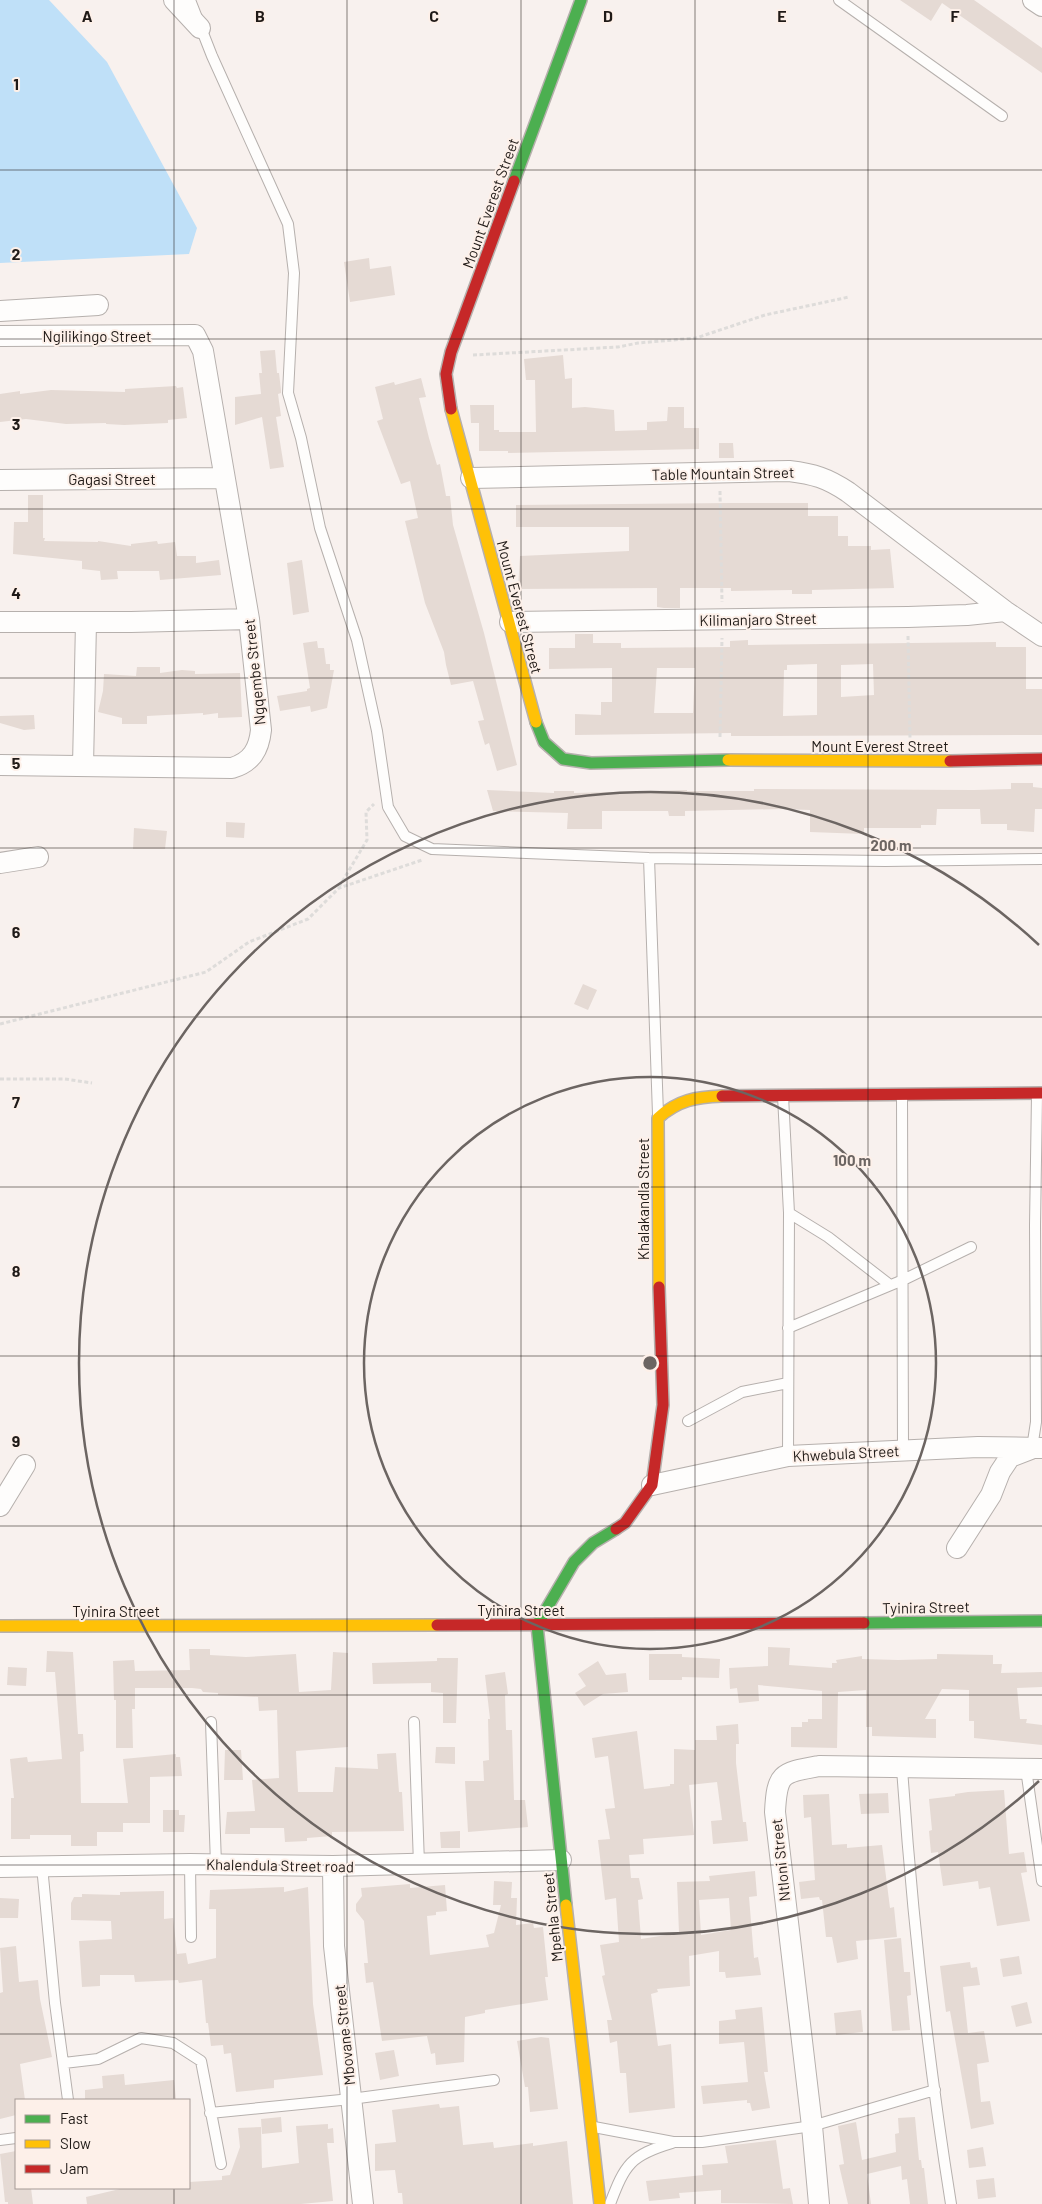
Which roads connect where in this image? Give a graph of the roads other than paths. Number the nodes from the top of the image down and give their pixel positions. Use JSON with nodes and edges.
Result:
{"nodes":[{"id":1,"x":174,"y":0,"type":"edge"},
{"id":2,"x":190,"y":0,"type":"edge"},
{"id":3,"x":581,"y":0,"type":"edge"},
{"id":4,"x":839,"y":0,"type":"edge"},
{"id":5,"x":1033,"y":0,"type":"edge"},
{"id":6,"x":1042,"y":6,"type":"edge"},
{"id":7,"x":200,"y":28,"type":"junction"},
{"id":8,"x":1002,"y":116,"type":"dead end"},
{"id":9,"x":98,"y":305,"type":"dead end"},
{"id":10,"x":0,"y":311,"type":"edge"},
{"id":11,"x":195,"y":335,"type":"joint"},
{"id":12,"x":0,"y":336,"type":"edge"},
{"id":13,"x":224,"y":478,"type":"junction"},
{"id":14,"x":471,"y":478,"type":"junction"},
{"id":15,"x":0,"y":480,"type":"edge"},
{"id":16,"x":1005,"y":611,"type":"junction"},
{"id":17,"x":248,"y":619,"type":"junction"},
{"id":18,"x":0,"y":622,"type":"edge"},
{"id":19,"x":86,"y":622,"type":"junction"},
{"id":20,"x":510,"y":622,"type":"junction"},
{"id":21,"x":1042,"y":636,"type":"edge"},
{"id":22,"x":1042,"y":759,"type":"edge"},
{"id":23,"x":0,"y":765,"type":"edge"},
{"id":24,"x":83,"y":766,"type":"junction"},
{"id":25,"x":38,"y":857,"type":"dead end"},
{"id":26,"x":649,"y":858,"type":"junction"},
{"id":27,"x":1042,"y":859,"type":"edge"},
{"id":28,"x":0,"y":863,"type":"edge"},
{"id":29,"x":1040,"y":1093,"type":"edge"},
{"id":30,"x":902,"y":1095,"type":"junction"},
{"id":31,"x":783,"y":1096,"type":"junction"},
{"id":32,"x":658,"y":1118,"type":"junction"},
{"id":33,"x":789,"y":1213,"type":"junction"},
{"id":34,"x":1038,"y":1224,"type":"edge"},
{"id":35,"x":971,"y":1247,"type":"dead end"},
{"id":36,"x":903,"y":1280,"type":"junction"},
{"id":37,"x":890,"y":1285,"type":"junction"},
{"id":38,"x":788,"y":1328,"type":"junction"},
{"id":39,"x":788,"y":1383,"type":"junction"},
{"id":40,"x":688,"y":1421,"type":"dead end"},
{"id":41,"x":1037,"y":1448,"type":"edge"},
{"id":42,"x":903,"y":1450,"type":"junction"},
{"id":43,"x":788,"y":1456,"type":"junction"},
{"id":44,"x":25,"y":1465,"type":"dead end"},
{"id":45,"x":652,"y":1485,"type":"junction"},
{"id":46,"x":0,"y":1506,"type":"edge"},
{"id":47,"x":957,"y":1548,"type":"dead end"},
{"id":48,"x":1042,"y":1621,"type":"edge"},
{"id":49,"x":537,"y":1625,"type":"junction"},
{"id":50,"x":0,"y":1626,"type":"edge"},
{"id":51,"x":211,"y":1722,"type":"dead end"},
{"id":52,"x":414,"y":1722,"type":"dead end"},
{"id":53,"x":902,"y":1768,"type":"junction"},
{"id":54,"x":1034,"y":1769,"type":"edge"},
{"id":55,"x":560,"y":1860,"type":"junction"},
{"id":56,"x":190,"y":1864,"type":"junction"},
{"id":57,"x":216,"y":1864,"type":"junction"},
{"id":58,"x":419,"y":1864,"type":"junction"},
{"id":59,"x":42,"y":1866,"type":"junction"},
{"id":60,"x":333,"y":1866,"type":"junction"},
{"id":61,"x":0,"y":1867,"type":"edge"},
{"id":62,"x":1042,"y":1881,"type":"edge"},
{"id":63,"x":191,"y":1937,"type":"dead end"},
{"id":64,"x":64,"y":2063,"type":"junction"},
{"id":65,"x":494,"y":2080,"type":"dead end"},
{"id":66,"x":935,"y":2090,"type":"junction"},
{"id":67,"x":68,"y":2099,"type":"edge"},
{"id":68,"x":351,"y":2099,"type":"junction"},
{"id":69,"x":210,"y":2113,"type":"junction"},
{"id":70,"x":590,"y":2126,"type":"junction"},
{"id":71,"x":812,"y":2126,"type":"junction"},
{"id":72,"x":15,"y":2138,"type":"edge"},
{"id":73,"x":0,"y":2140,"type":"edge"},
{"id":74,"x":673,"y":2142,"type":"junction"},
{"id":75,"x":221,"y":2164,"type":"dead end"},
{"id":76,"x":363,"y":2204,"type":"edge"},
{"id":77,"x":600,"y":2204,"type":"edge"},
{"id":78,"x":610,"y":2204,"type":"edge"},
{"id":79,"x":819,"y":2204,"type":"edge"},
{"id":80,"x":951,"y":2204,"type":"edge"}],
"edges":[{"from":1,"to":7,"type":"street"},
{"from":2,"to":7,"type":"lane"},
{"from":3,"to":14,"type":"street","name":"Mount Everest Street"},
{"from":4,"to":8,"type":"lane"},
{"from":5,"to":6,"type":"street"},
{"from":7,"to":26,"type":"lane"},
{"from":9,"to":10,"type":"street"},
{"from":11,"to":12,"type":"street","name":"Ngilikingo Street"},
{"from":11,"to":13,"type":"street","name":"Ngqembe Street"},
{"from":13,"to":15,"type":"street","name":"Gagasi Street"},
{"from":13,"to":17,"type":"street","name":"Ngqembe Street"},
{"from":14,"to":16,"type":"street","name":"Table Mountain Street"},
{"from":14,"to":20,"type":"street","name":"Mount Everest Street"},
{"from":16,"to":20,"type":"street","name":"Kilimanjaro Street"},
{"from":16,"to":21,"type":"street","name":"Table Mountain Street"},
{"from":17,"to":19,"type":"street"},
{"from":17,"to":24,"type":"street","name":"Ngqembe Street"},
{"from":18,"to":19,"type":"street"},
{"from":19,"to":24,"type":"street"},
{"from":20,"to":22,"type":"street","name":"Mount Everest Street"},
{"from":23,"to":24,"type":"street","name":"Ngqembe Street"},
{"from":25,"to":28,"type":"street"},
{"from":26,"to":27,"type":"lane"},
{"from":26,"to":32,"type":"lane"},
{"from":29,"to":30,"type":"street","name":"Khalakandla Street"},
{"from":29,"to":34,"type":"lane"},
{"from":30,"to":31,"type":"street","name":"Khalakandla Street"},
{"from":30,"to":36,"type":"lane"},
{"from":31,"to":32,"type":"street","name":"Khalakandla Street"},
{"from":31,"to":33,"type":"lane"},
{"from":32,"to":45,"type":"street","name":"Khalakandla Street"},
{"from":33,"to":37,"type":"lane"},
{"from":33,"to":38,"type":"lane"},
{"from":34,"to":41,"type":"lane"},
{"from":35,"to":36,"type":"lane"},
{"from":36,"to":37,"type":"lane"},
{"from":36,"to":42,"type":"lane"},
{"from":37,"to":38,"type":"lane"},
{"from":38,"to":39,"type":"lane"},
{"from":39,"to":40,"type":"lane"},
{"from":39,"to":43,"type":"lane"},
{"from":41,"to":42,"type":"street","name":"Khwebula Street"},
{"from":41,"to":47,"type":"street"},
{"from":42,"to":43,"type":"street","name":"Khwebula Street"},
{"from":43,"to":45,"type":"street","name":"Khwebula Street"},
{"from":44,"to":46,"type":"street"},
{"from":45,"to":49,"type":"street","name":"Khalakandla Street"},
{"from":48,"to":49,"type":"street","name":"Tyinira Street"},
{"from":49,"to":50,"type":"street","name":"Tyinira Street"},
{"from":49,"to":55,"type":"street","name":"Mpehla Street"},
{"from":51,"to":57,"type":"lane"},
{"from":52,"to":58,"type":"lane"},
{"from":53,"to":54,"type":"street","name":"Ntloni Street"},
{"from":53,"to":66,"type":"lane"},
{"from":53,"to":71,"type":"street","name":"Ntloni Street"},
{"from":54,"to":62,"type":"lane"},
{"from":55,"to":58,"type":"street","name":"Khalendula Street road"},
{"from":55,"to":70,"type":"street","name":"Mpehla Street"},
{"from":56,"to":57,"type":"street","name":"Khalendula Street road"},
{"from":56,"to":59,"type":"street","name":"Khalendula Street road"},
{"from":56,"to":63,"type":"lane"},
{"from":57,"to":60,"type":"street","name":"Khalendula Street road"},
{"from":58,"to":60,"type":"street","name":"Khalendula Street road"},
{"from":59,"to":61,"type":"street","name":"Khalendula Street road"},
{"from":59,"to":64,"type":"lane"},
{"from":60,"to":68,"type":"street","name":"Mbovane Street"},
{"from":64,"to":67,"type":"lane"},
{"from":64,"to":69,"type":"lane"},
{"from":65,"to":68,"type":"lane"},
{"from":66,"to":71,"type":"lane"},
{"from":66,"to":80,"type":"lane"},
{"from":68,"to":69,"type":"lane"},
{"from":68,"to":76,"type":"street","name":"Mbovane Street"},
{"from":69,"to":75,"type":"lane"},
{"from":70,"to":74,"type":"lane"},
{"from":70,"to":77,"type":"street","name":"Mpehla Street"},
{"from":71,"to":74,"type":"lane"},
{"from":71,"to":79,"type":"street","name":"Ntloni Street"},
{"from":72,"to":73,"type":"lane"},
{"from":74,"to":78,"type":"lane"}]}
